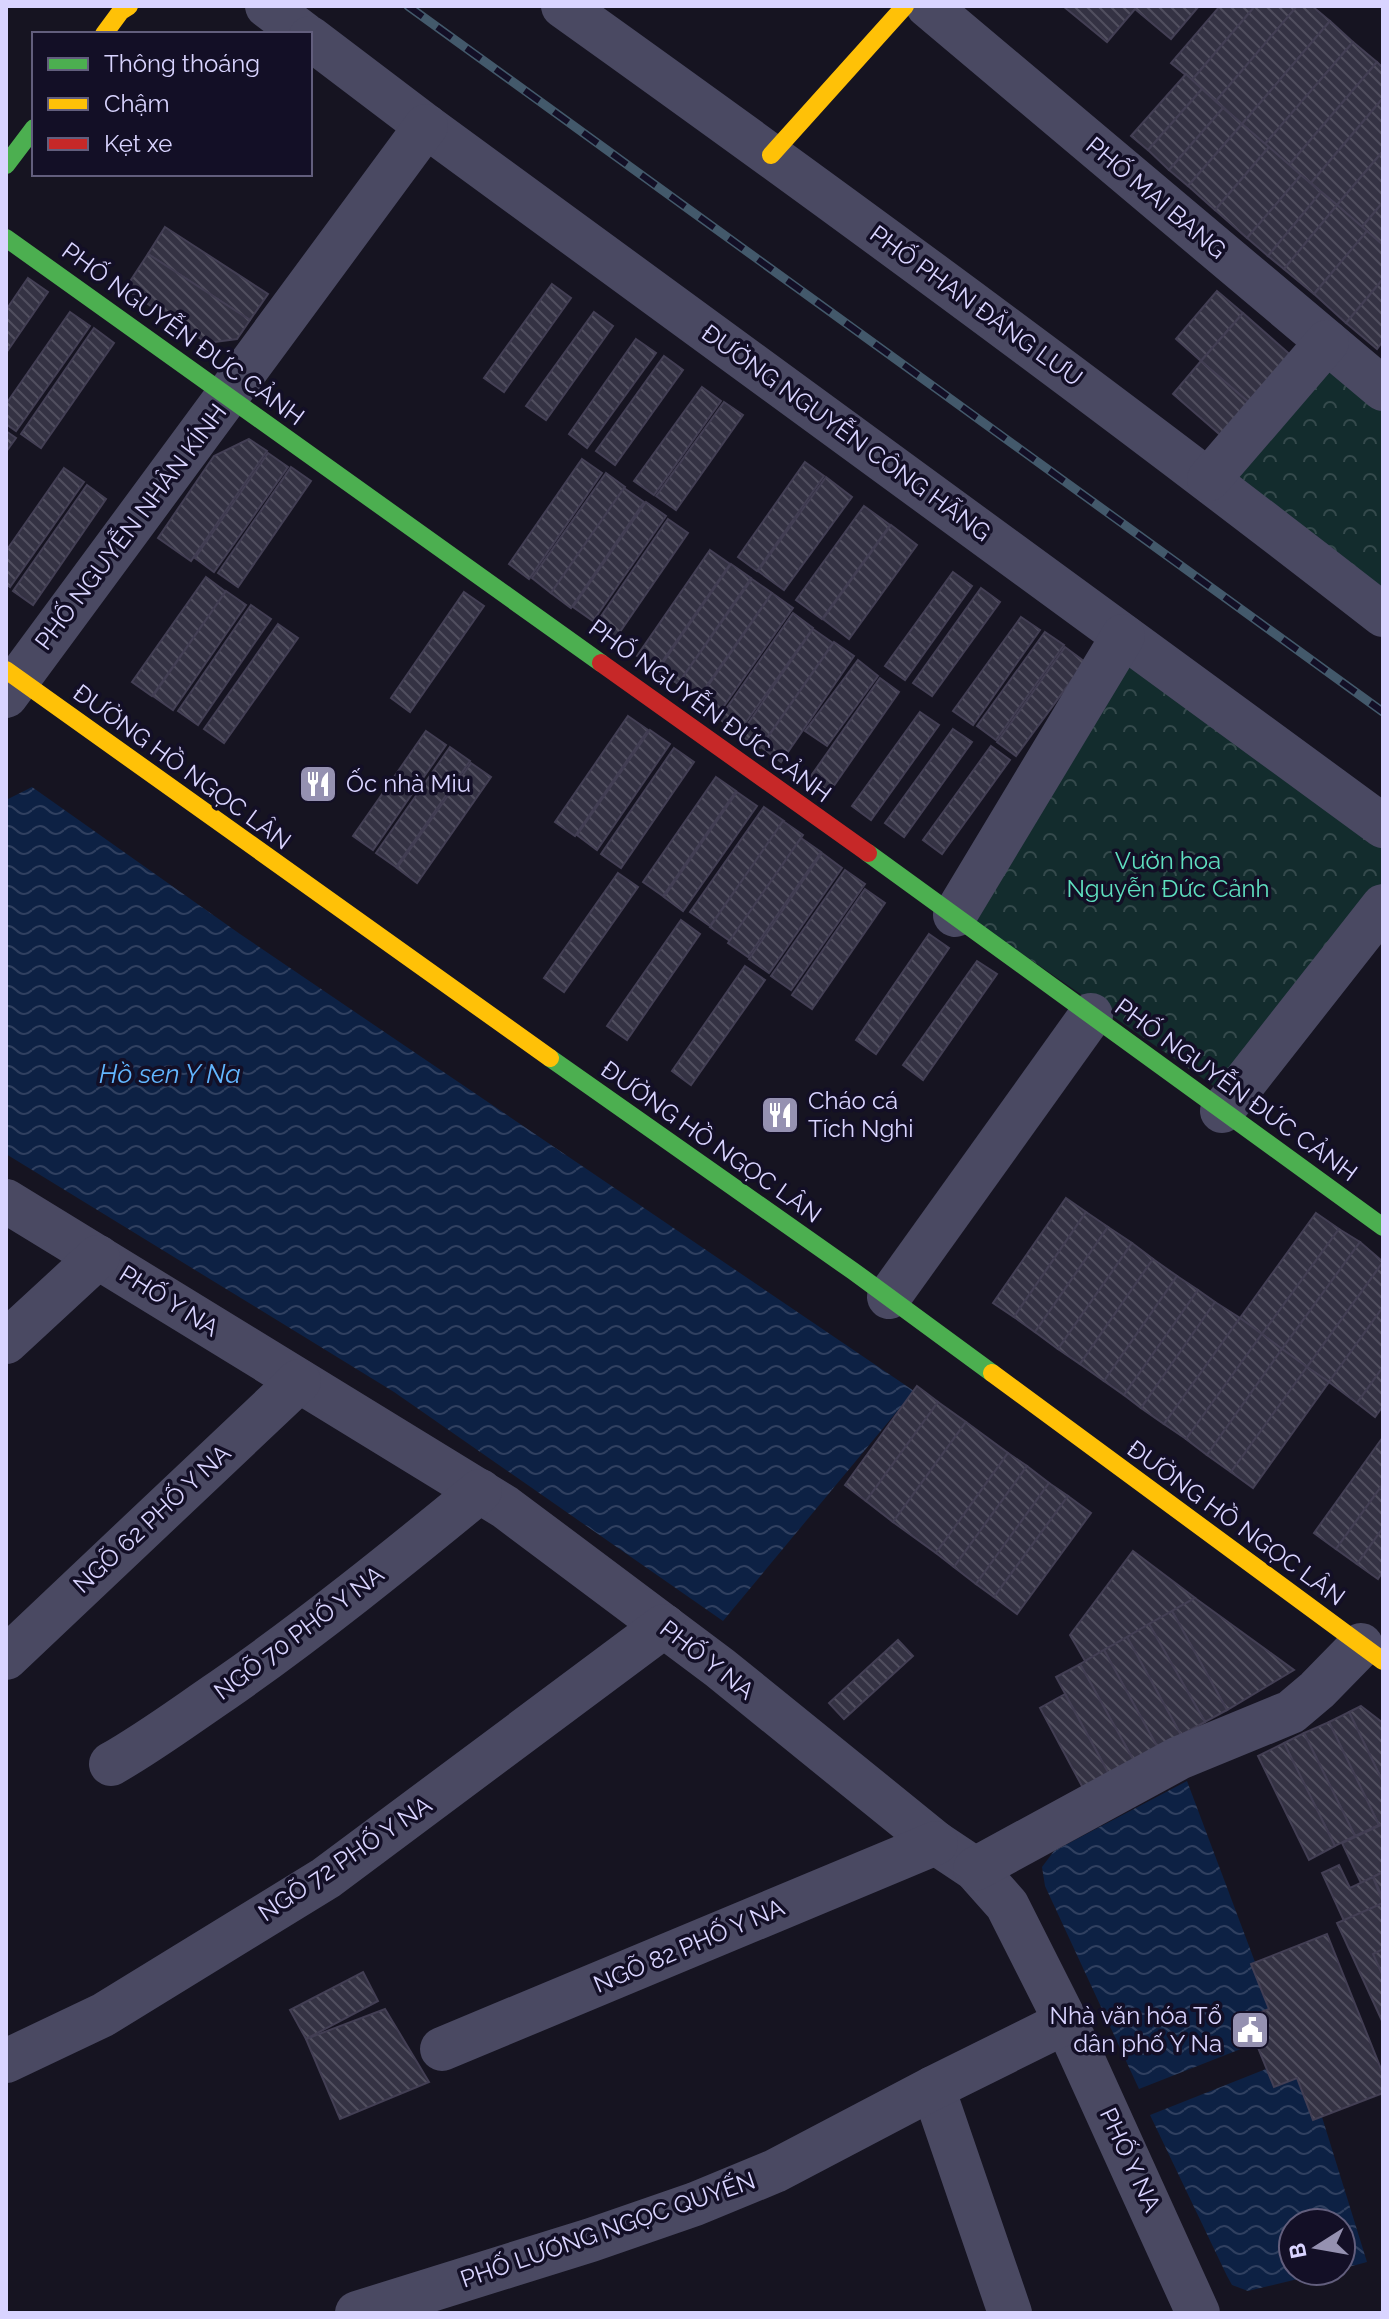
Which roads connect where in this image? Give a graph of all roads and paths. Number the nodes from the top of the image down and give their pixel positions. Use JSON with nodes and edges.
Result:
{"nodes":[{"id":1,"x":267,"y":6,"type":"edge"},
{"id":2,"x":563,"y":6,"type":"edge"},
{"id":3,"x":905,"y":6,"type":"edge"},
{"id":4,"x":928,"y":6,"type":"edge"},
{"id":5,"x":124,"y":8,"type":"edge"},
{"id":6,"x":106,"y":32,"type":"edge"},
{"id":7,"x":301,"y":32,"type":"edge"},
{"id":8,"x":312,"y":40,"type":"edge"},
{"id":9,"x":426,"y":126,"type":"junction"},
{"id":10,"x":32,"y":131,"type":"edge"},
{"id":11,"x":771,"y":155,"type":"junction"},
{"id":12,"x":6,"y":165,"type":"edge"},
{"id":13,"x":6,"y":238,"type":"edge"},
{"id":14,"x":1327,"y":342,"type":"junction"},
{"id":15,"x":1383,"y":389,"type":"edge"},
{"id":16,"x":229,"y":396,"type":"junction"},
{"id":17,"x":1209,"y":479,"type":"junction"},
{"id":18,"x":1383,"y":615,"type":"edge"},
{"id":19,"x":1123,"y":636,"type":"junction"},
{"id":20,"x":10,"y":682,"type":"edge"},
{"id":21,"x":1383,"y":826,"type":"edge"},
{"id":22,"x":1383,"y":906,"type":"edge"},
{"id":23,"x":955,"y":915,"type":"junction"},
{"id":24,"x":1091,"y":1015,"type":"junction"},
{"id":25,"x":1222,"y":1111,"type":"junction"},
{"id":26,"x":6,"y":1201,"type":"edge"},
{"id":27,"x":1383,"y":1227,"type":"edge"},
{"id":28,"x":98,"y":1257,"type":"junction"},
{"id":29,"x":889,"y":1297,"type":"junction"},
{"id":30,"x":6,"y":1342,"type":"edge"},
{"id":31,"x":299,"y":1381,"type":"junction"},
{"id":32,"x":480,"y":1491,"type":"junction"},
{"id":33,"x":664,"y":1626,"type":"junction"},
{"id":34,"x":1372,"y":1653,"type":"edge"},
{"id":35,"x":6,"y":1658,"type":"edge"},
{"id":36,"x":111,"y":1764,"type":"dead end"},
{"id":37,"x":936,"y":1843,"type":"junction"},
{"id":38,"x":975,"y":1869,"type":"junction"},
{"id":39,"x":1066,"y":2022,"type":"junction"},
{"id":40,"x":442,"y":2049,"type":"dead end"},
{"id":41,"x":6,"y":2061,"type":"edge"},
{"id":42,"x":933,"y":2088,"type":"junction"},
{"id":43,"x":357,"y":2313,"type":"edge"},
{"id":44,"x":1010,"y":2313,"type":"edge"},
{"id":45,"x":1198,"y":2313,"type":"edge"}],
"edges":[{"from":1,"to":7,"type":"street"},
{"from":2,"to":11,"type":"street","name":"PHỐ PHAN ĐĂNG LƯU"},
{"from":3,"to":11,"type":"street"},
{"from":4,"to":14,"type":"street","name":"PHỐ MAI BANG"},
{"from":5,"to":6,"type":"street"},
{"from":8,"to":9,"type":"street","name":"ĐƯỜNG NGUYỄN CÔNG HÃNG"},
{"from":9,"to":16,"type":"street","name":"PHỐ NGUYỄN NHÂN KÍNH"},
{"from":9,"to":19,"type":"street","name":"ĐƯỜNG NGUYỄN CÔNG HÃNG"},
{"from":10,"to":12,"type":"street"},
{"from":11,"to":17,"type":"street","name":"PHỐ PHAN ĐĂNG LƯU"},
{"from":13,"to":16,"type":"street","name":"PHỐ NGUYỄN ĐỨC CẢNH"},
{"from":14,"to":15,"type":"street","name":"PHỐ MAI BANG"},
{"from":14,"to":17,"type":"street"},
{"from":16,"to":20,"type":"street","name":"PHỐ NGUYỄN NHÂN KÍNH"},
{"from":16,"to":23,"type":"street","name":"PHỐ NGUYỄN ĐỨC CẢNH"},
{"from":17,"to":18,"type":"street","name":"PHỐ PHAN ĐĂNG LƯU"},
{"from":19,"to":21,"type":"street","name":"ĐƯỜNG NGUYỄN CÔNG HÃNG"},
{"from":19,"to":23,"type":"street"},
{"from":20,"to":29,"type":"street","name":"ĐƯỜNG HỒ NGỌC LÂN"},
{"from":22,"to":25,"type":"street"},
{"from":23,"to":24,"type":"street","name":"PHỐ NGUYỄN ĐỨC CẢNH"},
{"from":24,"to":25,"type":"street","name":"PHỐ NGUYỄN ĐỨC CẢNH"},
{"from":24,"to":29,"type":"street"},
{"from":25,"to":27,"type":"street","name":"PHỐ NGUYỄN ĐỨC CẢNH"},
{"from":26,"to":28,"type":"street","name":"PHỐ Y NA"},
{"from":28,"to":30,"type":"street"},
{"from":28,"to":31,"type":"street","name":"PHỐ Y NA"},
{"from":29,"to":34,"type":"street","name":"ĐƯỜNG HỒ NGỌC LÂN"},
{"from":31,"to":32,"type":"street","name":"PHỐ Y NA"},
{"from":31,"to":35,"type":"street","name":"NGÕ 62 PHỐ Y NA"},
{"from":32,"to":33,"type":"street","name":"PHỐ Y NA"},
{"from":32,"to":36,"type":"street","name":"NGÕ 70 PHỐ Y NA"},
{"from":33,"to":37,"type":"street","name":"PHỐ Y NA"},
{"from":33,"to":41,"type":"street","name":"NGÕ 72 PHỐ Y NA"},
{"from":34,"to":38,"type":"street"},
{"from":37,"to":38,"type":"street","name":"PHỐ Y NA"},
{"from":37,"to":40,"type":"street","name":"NGÕ 82 PHỐ Y NA"},
{"from":38,"to":39,"type":"street","name":"PHỐ Y NA"},
{"from":39,"to":42,"type":"street","name":"PHỐ LƯƠNG NGỌC QUYẾN"},
{"from":39,"to":45,"type":"street","name":"PHỐ Y NA"},
{"from":42,"to":43,"type":"street","name":"PHỐ LƯƠNG NGỌC QUYẾN"},
{"from":42,"to":44,"type":"street"}]}
